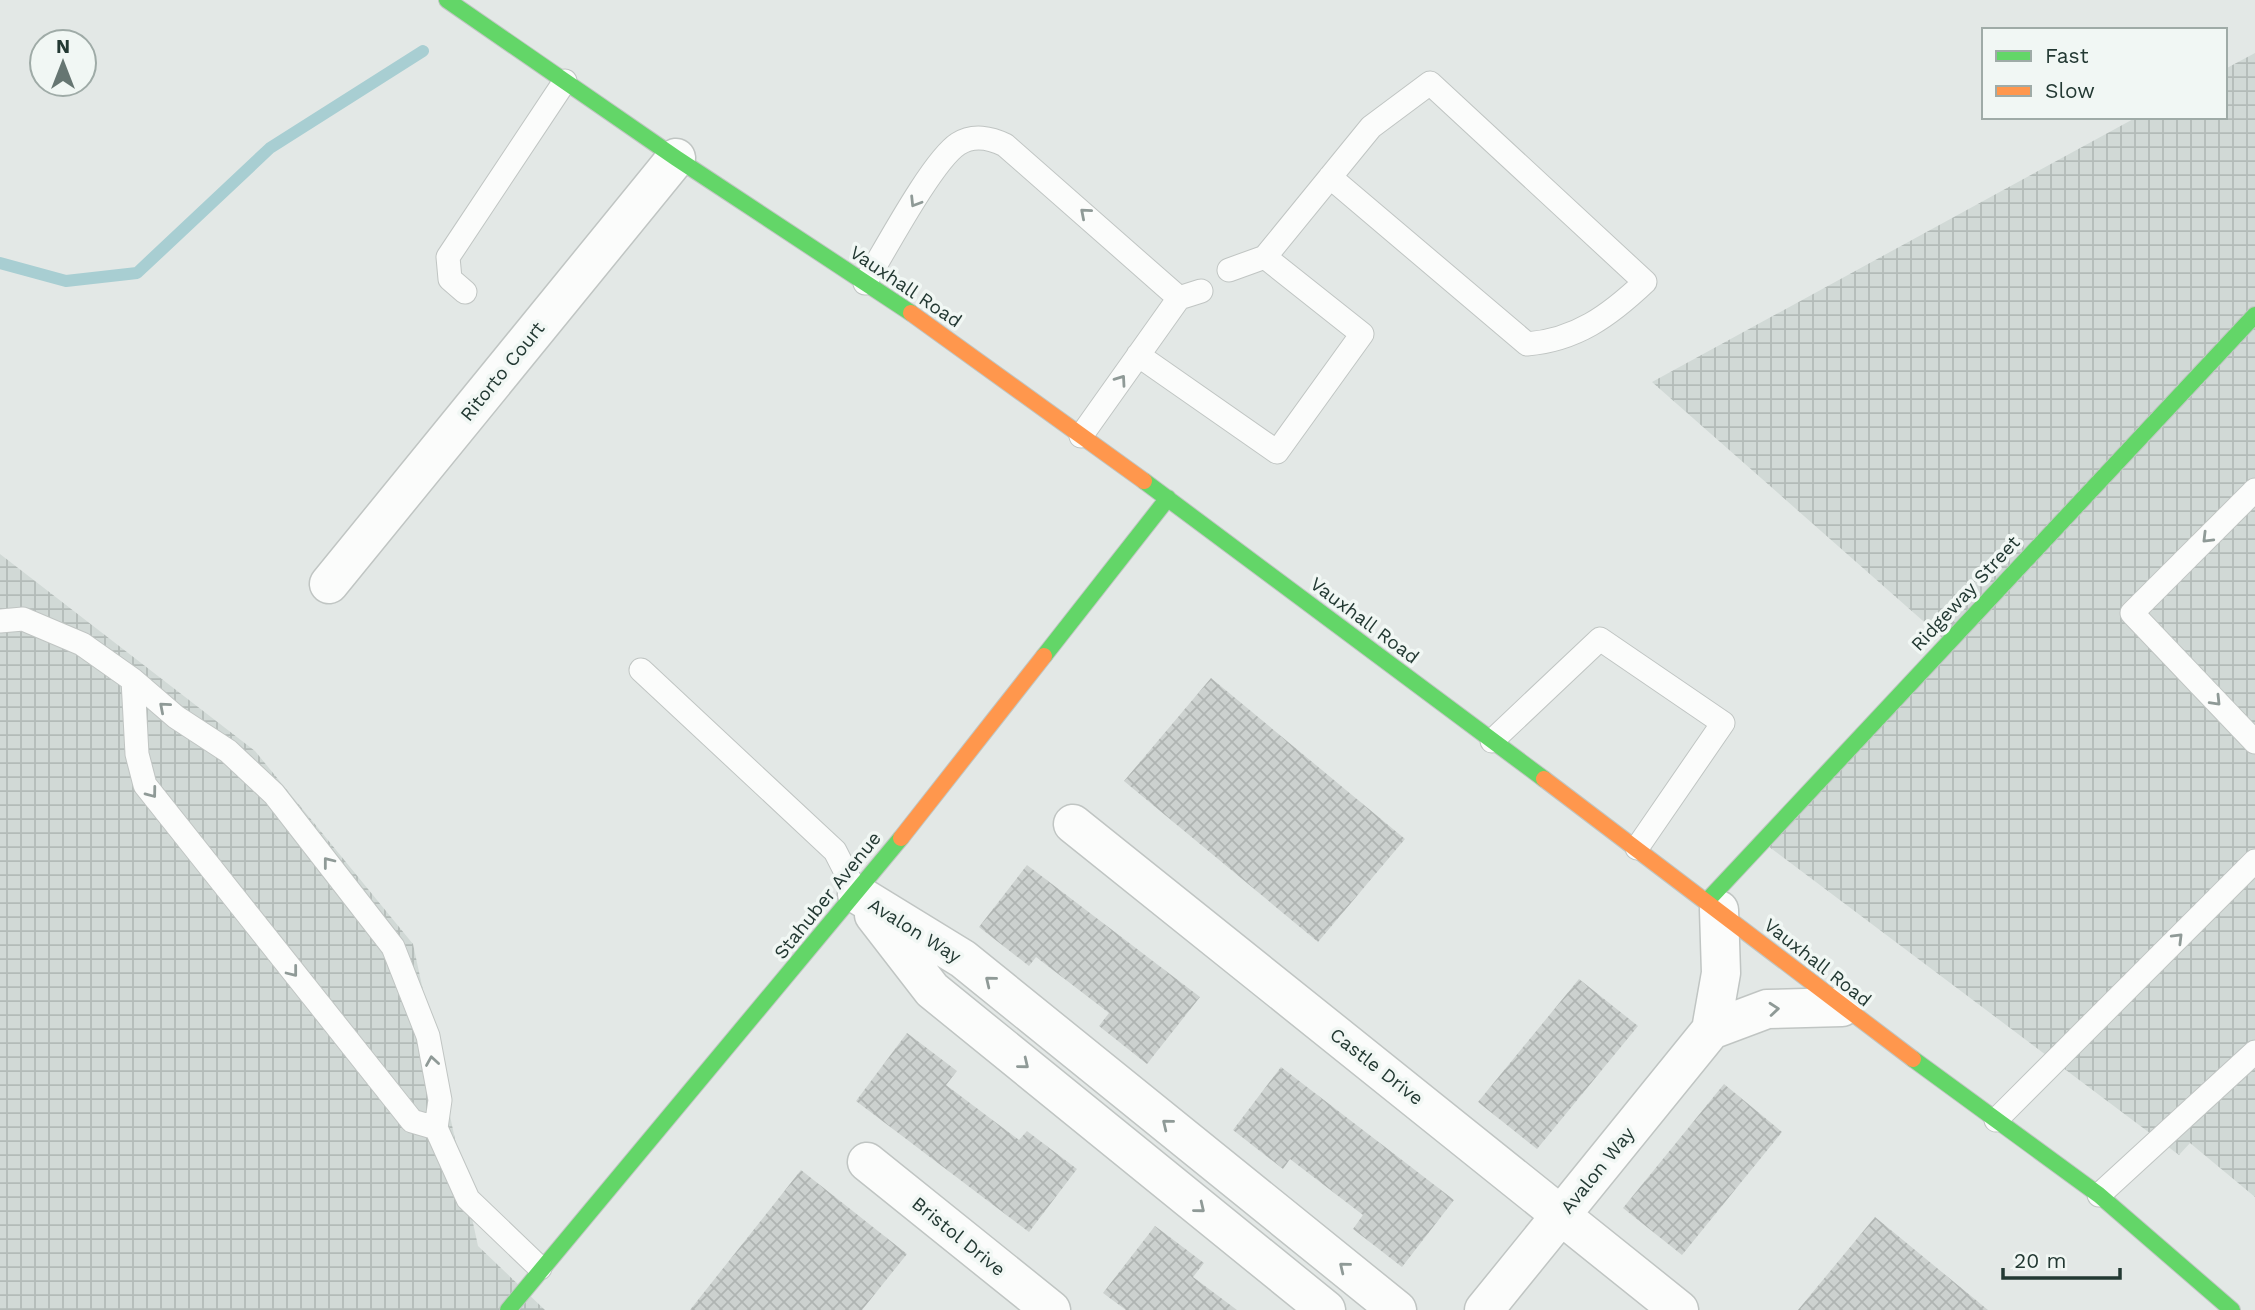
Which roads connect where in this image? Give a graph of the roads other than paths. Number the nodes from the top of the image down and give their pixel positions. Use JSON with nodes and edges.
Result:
{"nodes":[{"id":1,"x":458,"y":3,"type":"edge"},
{"id":2,"x":565,"y":81,"type":"junction"},
{"id":3,"x":676,"y":158,"type":"junction"},
{"id":4,"x":1330,"y":177,"type":"junction"},
{"id":5,"x":1265,"y":257,"type":"junction"},
{"id":6,"x":1228,"y":270,"type":"dead end"},
{"id":7,"x":865,"y":283,"type":"junction"},
{"id":8,"x":465,"y":292,"type":"dead end"},
{"id":9,"x":2255,"y":315,"type":"edge"},
{"id":10,"x":1138,"y":355,"type":"junction"},
{"id":11,"x":1081,"y":436,"type":"junction"},
{"id":12,"x":2255,"y":490,"type":"edge"},
{"id":13,"x":1168,"y":498,"type":"junction"},
{"id":14,"x":329,"y":584,"type":"dead end"},
{"id":15,"x":0,"y":621,"type":"edge"},
{"id":16,"x":641,"y":670,"type":"dead end"},
{"id":17,"x":133,"y":680,"type":"junction"},
{"id":18,"x":1492,"y":741,"type":"junction"},
{"id":19,"x":2255,"y":742,"type":"edge"},
{"id":20,"x":1073,"y":824,"type":"dead end"},
{"id":21,"x":1637,"y":848,"type":"junction"},
{"id":22,"x":2255,"y":861,"type":"edge"},
{"id":23,"x":857,"y":894,"type":"junction"},
{"id":24,"x":1713,"y":905,"type":"junction"},
{"id":25,"x":1842,"y":1007,"type":"junction"},
{"id":26,"x":1711,"y":1030,"type":"junction"},
{"id":27,"x":2255,"y":1052,"type":"edge"},
{"id":28,"x":1996,"y":1120,"type":"junction"},
{"id":29,"x":436,"y":1128,"type":"junction"},
{"id":30,"x":867,"y":1162,"type":"dead end"},
{"id":31,"x":2099,"y":1195,"type":"junction"},
{"id":32,"x":1562,"y":1213,"type":"junction"},
{"id":33,"x":540,"y":1268,"type":"junction"},
{"id":34,"x":508,"y":1310,"type":"edge"},
{"id":35,"x":1051,"y":1310,"type":"edge"},
{"id":36,"x":1326,"y":1310,"type":"edge"},
{"id":37,"x":1397,"y":1310,"type":"edge"},
{"id":38,"x":1485,"y":1310,"type":"edge"},
{"id":39,"x":1679,"y":1310,"type":"edge"},
{"id":40,"x":2232,"y":1310,"type":"edge"}],
"edges":[{"from":1,"to":2,"type":"street","name":"Vauxhall Road"},
{"from":2,"to":3,"type":"street","name":"Vauxhall Road"},
{"from":2,"to":8,"type":"lane"},
{"from":3,"to":7,"type":"street","name":"Vauxhall Road"},
{"from":3,"to":14,"type":"street","name":"Ritorto Court"},
{"from":4,"to":4,"type":"lane"},
{"from":4,"to":5,"type":"lane"},
{"from":5,"to":6,"type":"lane"},
{"from":5,"to":10,"type":"lane"},
{"from":10,"to":7,"type":"lane","one_way":true},
{"from":7,"to":11,"type":"street","name":"Vauxhall Road"},
{"from":9,"to":24,"type":"street","name":"Ridgeway Street"},
{"from":11,"to":10,"type":"lane","one_way":true},
{"from":11,"to":13,"type":"street","name":"Vauxhall Road"},
{"from":12,"to":19,"type":"lane","one_way":true},
{"from":13,"to":18,"type":"street","name":"Vauxhall Road"},
{"from":13,"to":23,"type":"street","name":"Stahuber Avenue"},
{"from":15,"to":17,"type":"lane"},
{"from":16,"to":23,"type":"lane"},
{"from":17,"to":29,"type":"lane","one_way":true},
{"from":29,"to":17,"type":"lane","one_way":true},
{"from":18,"to":21,"type":"street","name":"Vauxhall Road"},
{"from":18,"to":21,"type":"lane"},
{"from":20,"to":32,"type":"street","name":"Castle Drive"},
{"from":21,"to":24,"type":"street","name":"Vauxhall Road"},
{"from":28,"to":22,"type":"lane","one_way":true},
{"from":23,"to":33,"type":"street","name":"Stahuber Avenue"},
{"from":23,"to":36,"type":"street","name":"Avalon Way","one_way":true},
{"from":37,"to":23,"type":"street","name":"Avalon Way","one_way":true},
{"from":24,"to":25,"type":"street","name":"Vauxhall Road"},
{"from":24,"to":26,"type":"street"},
{"from":26,"to":25,"type":"street","one_way":true},
{"from":25,"to":28,"type":"street","name":"Vauxhall Road"},
{"from":26,"to":32,"type":"street","name":"Avalon Way"},
{"from":27,"to":31,"type":"lane"},
{"from":28,"to":31,"type":"street","name":"Vauxhall Road"},
{"from":29,"to":33,"type":"lane"},
{"from":30,"to":35,"type":"street","name":"Bristol Drive"},
{"from":31,"to":40,"type":"street","name":"Vauxhall Road"},
{"from":32,"to":38,"type":"street","name":"Avalon Way"},
{"from":32,"to":39,"type":"street","name":"Castle Drive"},
{"from":33,"to":34,"type":"street","name":"Stahuber Avenue"}]}
